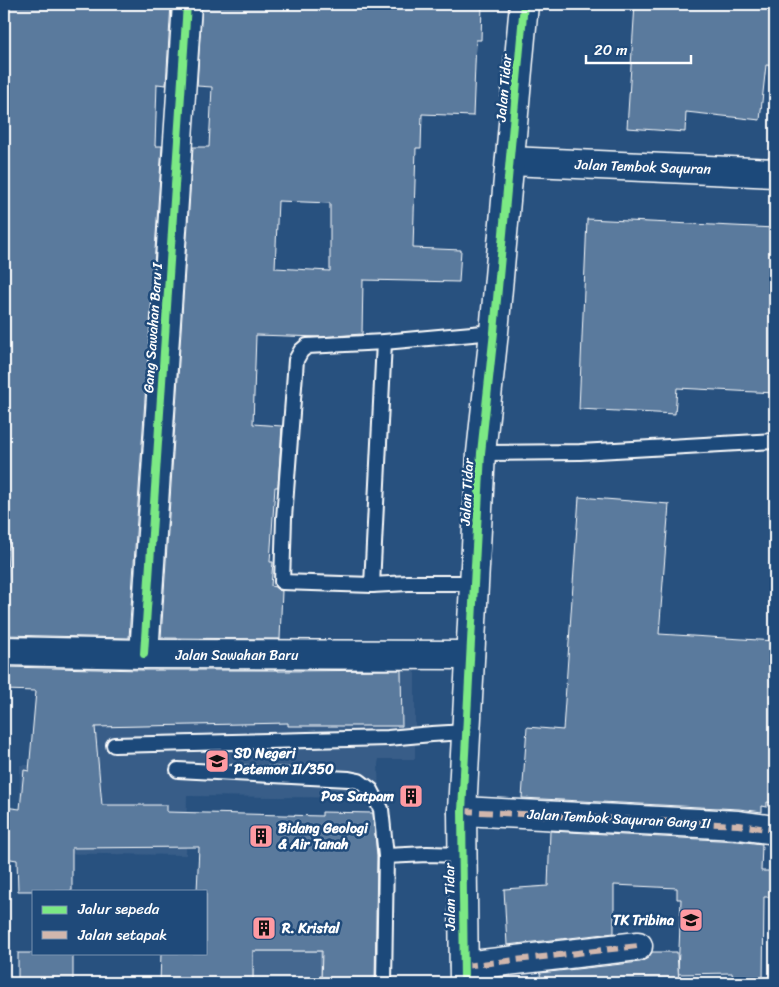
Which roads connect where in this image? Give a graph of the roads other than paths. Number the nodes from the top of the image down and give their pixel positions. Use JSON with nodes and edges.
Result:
{"nodes":[{"id":1,"x":187,"y":4,"type":"edge"},
{"id":2,"x":524,"y":4,"type":"edge"},
{"id":3,"x":510,"y":162,"type":"junction"},
{"id":4,"x":775,"y":173,"type":"edge"},
{"id":5,"x":494,"y":332,"type":"junction"},
{"id":6,"x":384,"y":342,"type":"junction"},
{"id":7,"x":775,"y":441,"type":"edge"},
{"id":8,"x":481,"y":453,"type":"junction"},
{"id":9,"x":474,"y":583,"type":"junction"},
{"id":10,"x":372,"y":585,"type":"junction"},
{"id":11,"x":4,"y":651,"type":"edge"},
{"id":12,"x":144,"y":654,"type":"junction"},
{"id":13,"x":470,"y":655,"type":"junction"},
{"id":14,"x":466,"y":732,"type":"junction"},
{"id":15,"x":114,"y":745,"type":"dead end"},
{"id":16,"x":178,"y":770,"type":"dead end"},
{"id":17,"x":462,"y":811,"type":"junction"},
{"id":18,"x":775,"y":830,"type":"edge"},
{"id":19,"x":386,"y":856,"type":"junction"},
{"id":20,"x":462,"y":856,"type":"junction"},
{"id":21,"x":638,"y":946,"type":"dead end"},
{"id":22,"x":464,"y":975,"type":"edge"},
{"id":23,"x":384,"y":983,"type":"edge"}],
"edges":[{"from":1,"to":12,"type":"street","name":"Gang Sawahan Baru I"},
{"from":2,"to":3,"type":"street","name":"Jalan Tidar"},
{"from":3,"to":4,"type":"street","name":"Jalan Tembok Sayuran"},
{"from":3,"to":5,"type":"street","name":"Jalan Tidar"},
{"from":5,"to":6,"type":"lane"},
{"from":5,"to":8,"type":"street","name":"Jalan Tidar"},
{"from":6,"to":10,"type":"lane"},
{"from":6,"to":10,"type":"lane"},
{"from":7,"to":8,"type":"lane"},
{"from":8,"to":9,"type":"street","name":"Jalan Tidar"},
{"from":9,"to":10,"type":"lane"},
{"from":9,"to":13,"type":"street","name":"Jalan Tidar"},
{"from":11,"to":12,"type":"street","name":"Jalan Sawahan Baru"},
{"from":12,"to":13,"type":"street","name":"Jalan Sawahan Baru"},
{"from":13,"to":14,"type":"street","name":"Jalan Tidar"},
{"from":14,"to":15,"type":"lane"},
{"from":14,"to":17,"type":"street","name":"Jalan Tidar"},
{"from":16,"to":19,"type":"lane"},
{"from":17,"to":18,"type":"street","name":"Jalan Tembok Sayuran Gang II"},
{"from":17,"to":20,"type":"street","name":"Jalan Tidar"},
{"from":19,"to":20,"type":"lane"},
{"from":19,"to":23,"type":"lane"},
{"from":20,"to":22,"type":"street","name":"Jalan Tidar"},
{"from":21,"to":22,"type":"street"}]}
